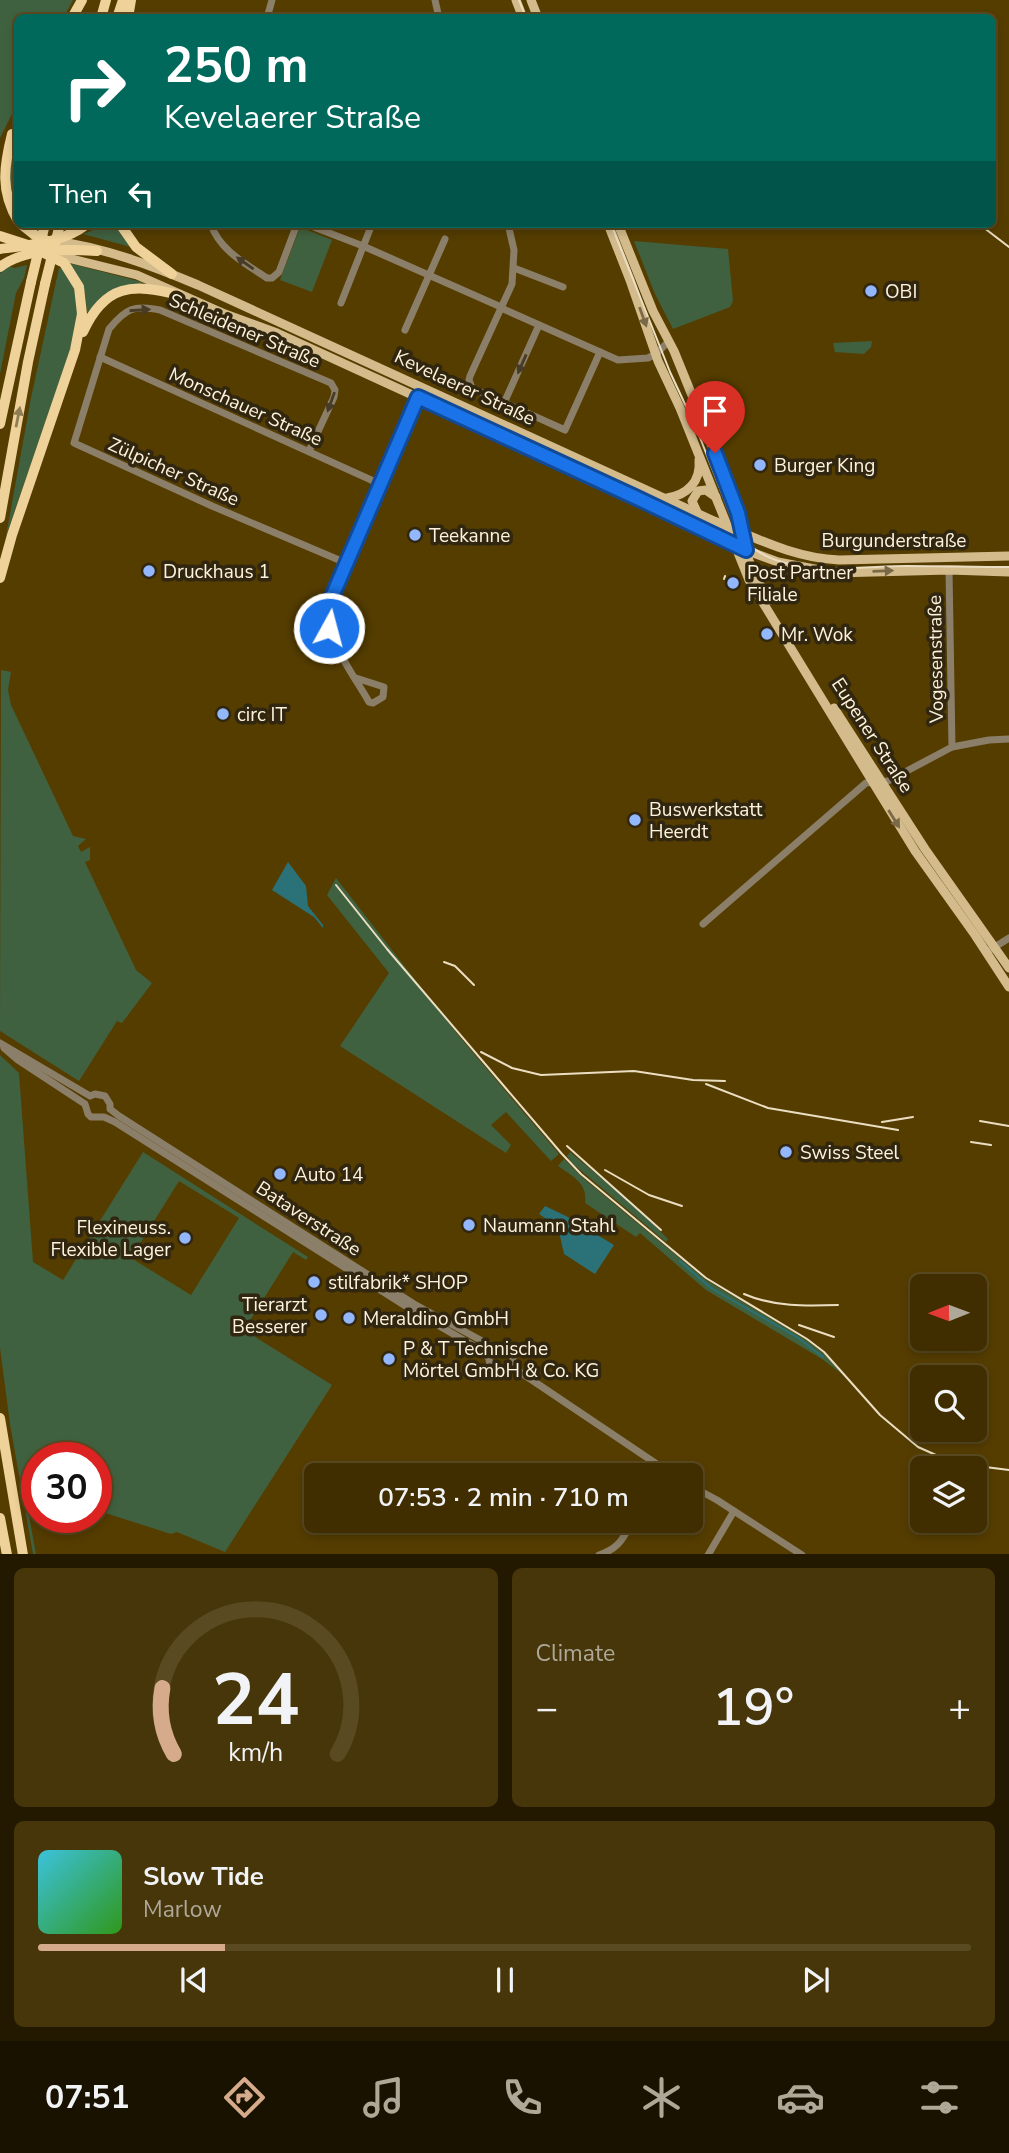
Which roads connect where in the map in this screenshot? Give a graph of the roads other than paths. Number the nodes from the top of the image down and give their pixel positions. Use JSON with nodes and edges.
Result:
{"nodes":[{"id":1,"x":14,"y":130,"type":"edge"},
{"id":2,"x":12,"y":134,"type":"junction"},
{"id":3,"x":0,"y":153,"type":"edge"},
{"id":4,"x":14,"y":214,"type":"edge"},
{"id":5,"x":26,"y":228,"type":"edge"},
{"id":6,"x":44,"y":228,"type":"edge"},
{"id":7,"x":59,"y":228,"type":"edge"},
{"id":8,"x":80,"y":228,"type":"edge"},
{"id":9,"x":123,"y":228,"type":"edge"},
{"id":10,"x":212,"y":228,"type":"edge"},
{"id":11,"x":296,"y":228,"type":"edge"},
{"id":12,"x":316,"y":228,"type":"edge"},
{"id":13,"x":370,"y":228,"type":"edge"},
{"id":14,"x":509,"y":228,"type":"edge"},
{"id":15,"x":610,"y":228,"type":"edge"},
{"id":16,"x":620,"y":228,"type":"edge"},
{"id":17,"x":0,"y":236,"type":"edge"},
{"id":18,"x":445,"y":239,"type":"dead end"},
{"id":19,"x":48,"y":241,"type":"junction"},
{"id":20,"x":28,"y":245,"type":"junction"},
{"id":21,"x":363,"y":246,"type":"junction"},
{"id":22,"x":0,"y":250,"type":"edge"},
{"id":23,"x":65,"y":251,"type":"junction"},
{"id":24,"x":97,"y":251,"type":"junction"},
{"id":25,"x":45,"y":253,"type":"junction"},
{"id":26,"x":75,"y":258,"type":"junction"},
{"id":27,"x":0,"y":267,"type":"edge"},
{"id":28,"x":514,"y":268,"type":"junction"},
{"id":29,"x":172,"y":274,"type":"junction"},
{"id":30,"x":430,"y":275,"type":"junction"},
{"id":31,"x":562,"y":287,"type":"dead end"},
{"id":32,"x":178,"y":295,"type":"junction"},
{"id":33,"x":341,"y":303,"type":"dead end"},
{"id":34,"x":501,"y":307,"type":"junction"},
{"id":35,"x":539,"y":325,"type":"junction"},
{"id":36,"x":405,"y":330,"type":"dead end"},
{"id":37,"x":668,"y":342,"type":"junction"},
{"id":38,"x":75,"y":350,"type":"junction"},
{"id":39,"x":600,"y":352,"type":"junction"},
{"id":40,"x":656,"y":354,"type":"junction"},
{"id":41,"x":100,"y":357,"type":"junction"},
{"id":42,"x":418,"y":397,"type":"junction"},
{"id":43,"x":504,"y":403,"type":"junction"},
{"id":44,"x":0,"y":425,"type":"edge"},
{"id":45,"x":697,"y":450,"type":"junction"},
{"id":46,"x":309,"y":451,"type":"junction"},
{"id":47,"x":380,"y":484,"type":"junction"},
{"id":48,"x":665,"y":498,"type":"junction"},
{"id":49,"x":716,"y":498,"type":"junction"},
{"id":50,"x":698,"y":513,"type":"junction"},
{"id":51,"x":738,"y":513,"type":"junction"},
{"id":52,"x":0,"y":518,"type":"edge"},
{"id":53,"x":727,"y":526,"type":"junction"},
{"id":54,"x":742,"y":533,"type":"junction"},
{"id":55,"x":756,"y":539,"type":"junction"},
{"id":56,"x":734,"y":545,"type":"junction"},
{"id":57,"x":746,"y":550,"type":"junction"},
{"id":58,"x":1009,"y":556,"type":"edge"},
{"id":59,"x":778,"y":562,"type":"junction"},
{"id":60,"x":346,"y":563,"type":"junction"},
{"id":61,"x":949,"y":570,"type":"junction"},
{"id":62,"x":1009,"y":572,"type":"edge"},
{"id":63,"x":0,"y":578,"type":"edge"},
{"id":64,"x":760,"y":585,"type":"junction"},
{"id":65,"x":356,"y":678,"type":"dead end"},
{"id":66,"x":1009,"y":739,"type":"edge"},
{"id":67,"x":952,"y":747,"type":"junction"},
{"id":68,"x":883,"y":782,"type":"junction"},
{"id":69,"x":872,"y":783,"type":"junction"},
{"id":70,"x":703,"y":924,"type":"dead end"},
{"id":71,"x":979,"y":933,"type":"junction"},
{"id":72,"x":1009,"y":938,"type":"edge"},
{"id":73,"x":991,"y":949,"type":"junction"},
{"id":74,"x":1009,"y":968,"type":"edge"},
{"id":75,"x":1009,"y":987,"type":"edge"},
{"id":76,"x":0,"y":1044,"type":"edge"},
{"id":77,"x":90,"y":1096,"type":"junction"},
{"id":78,"x":85,"y":1104,"type":"junction"},
{"id":79,"x":110,"y":1109,"type":"junction"},
{"id":80,"x":104,"y":1116,"type":"junction"},
{"id":81,"x":495,"y":1348,"type":"junction"},
{"id":82,"x":488,"y":1357,"type":"junction"},
{"id":83,"x":511,"y":1366,"type":"junction"},
{"id":84,"x":0,"y":1419,"type":"edge"},
{"id":85,"x":647,"y":1463,"type":"edge"},
{"id":86,"x":703,"y":1493,"type":"edge"},
{"id":87,"x":734,"y":1511,"type":"junction"},
{"id":88,"x":0,"y":1518,"type":"edge"},
{"id":89,"x":626,"y":1533,"type":"edge"},
{"id":90,"x":620,"y":1544,"type":"junction"},
{"id":91,"x":7,"y":1554,"type":"edge"},
{"id":92,"x":23,"y":1554,"type":"edge"},
{"id":93,"x":602,"y":1554,"type":"edge"},
{"id":94,"x":614,"y":1554,"type":"edge"},
{"id":95,"x":709,"y":1554,"type":"edge"},
{"id":96,"x":800,"y":1554,"type":"edge"}],
"edges":[{"from":1,"to":2,"type":"highway"},
{"from":2,"to":3,"type":"highway"},
{"from":2,"to":4,"type":"highway"},
{"from":5,"to":19,"type":"highway"},
{"from":6,"to":44,"type":"highway","bridge":true},
{"from":52,"to":7,"type":"highway","one_way":true,"bridge":true},
{"from":8,"to":19,"type":"highway"},
{"from":9,"to":29,"type":"highway"},
{"from":11,"to":10,"type":"street","one_way":true},
{"from":12,"to":21,"type":"street"},
{"from":13,"to":21,"type":"street"},
{"from":14,"to":28,"type":"street"},
{"from":15,"to":40,"type":"main road","name":"Eupener Straße","one_way":true},
{"from":16,"to":37,"type":"main road"},
{"from":17,"to":19,"type":"main road","name":"Kevelaerer Straße"},
{"from":17,"to":20,"type":"highway"},
{"from":18,"to":30,"type":"street"},
{"from":19,"to":20,"type":"highway"},
{"from":19,"to":23,"type":"highway"},
{"from":19,"to":24,"type":"main road","name":"Kevelaerer Straße"},
{"from":20,"to":22,"type":"highway"},
{"from":20,"to":25,"type":"highway"},
{"from":21,"to":30,"type":"street"},
{"from":21,"to":33,"type":"street"},
{"from":22,"to":25,"type":"main road","name":"Kevelaerer Straße"},
{"from":23,"to":24,"type":"highway"},
{"from":23,"to":25,"type":"highway"},
{"from":23,"to":26,"type":"highway"},
{"from":24,"to":29,"type":"main road","name":"Kevelaerer Straße"},
{"from":25,"to":26,"type":"main road","name":"Kevelaerer Straße"},
{"from":25,"to":27,"type":"highway"},
{"from":25,"to":38,"type":"highway"},
{"from":26,"to":32,"type":"main road","name":"Kevelaerer Straße"},
{"from":28,"to":31,"type":"street"},
{"from":28,"to":34,"type":"street"},
{"from":29,"to":48,"type":"main road","name":"Kevelaerer Straße"},
{"from":30,"to":34,"type":"street"},
{"from":30,"to":36,"type":"street"},
{"from":32,"to":38,"type":"highway"},
{"from":32,"to":42,"type":"main road","name":"Kevelaerer Straße"},
{"from":34,"to":35,"type":"street"},
{"from":34,"to":43,"type":"street"},
{"from":35,"to":39,"type":"street"},
{"from":35,"to":43,"type":"street","one_way":true},
{"from":37,"to":40,"type":"street"},
{"from":37,"to":51,"type":"main road"},
{"from":38,"to":63,"type":"highway"},
{"from":39,"to":40,"type":"street"},
{"from":39,"to":43,"type":"street"},
{"from":40,"to":45,"type":"main road","name":"Eupener Straße"},
{"from":41,"to":46,"type":"street","name":"Monschauer Straße"},
{"from":41,"to":46,"type":"street","name":"Schleidener Straße","one_way":true},
{"from":41,"to":60,"type":"street","name":"Zülpicher Straße"},
{"from":42,"to":47,"type":"street"},
{"from":42,"to":56,"type":"main road","name":"Kevelaerer Straße"},
{"from":45,"to":48,"type":"main road"},
{"from":45,"to":49,"type":"main road","name":"Eupener Straße"},
{"from":46,"to":47,"type":"street","name":"Monschauer Straße"},
{"from":47,"to":60,"type":"street"},
{"from":48,"to":50,"type":"main road","name":"Kevelaerer Straße"},
{"from":49,"to":50,"type":"main road"},
{"from":49,"to":53,"type":"main road","name":"Eupener Straße"},
{"from":50,"to":53,"type":"main road","name":"Kevelaerer Straße"},
{"from":51,"to":54,"type":"main road","name":"Eupener Straße"},
{"from":51,"to":55,"type":"main road"},
{"from":53,"to":54,"type":"main road","name":"Kevelaerer Straße"},
{"from":53,"to":56,"type":"main road","name":"Eupener Straße"},
{"from":54,"to":55,"type":"main road","name":"Burgunderstraße"},
{"from":54,"to":57,"type":"main road","name":"Eupener Straße"},
{"from":55,"to":58,"type":"main road","name":"Burgunderstraße"},
{"from":56,"to":57,"type":"main road","name":"Burgunderstraße"},
{"from":56,"to":69,"type":"main road","name":"Eupener Straße"},
{"from":57,"to":59,"type":"main road","name":"Burgunderstraße"},
{"from":57,"to":64,"type":"main road","name":"Eupener Straße"},
{"from":59,"to":61,"type":"main road","name":"Burgunderstraße","one_way":true},
{"from":59,"to":64,"type":"main road"},
{"from":60,"to":65,"type":"street"},
{"from":61,"to":62,"type":"main road","name":"Burgunderstraße"},
{"from":61,"to":67,"type":"street","name":"Vogesenstraße"},
{"from":64,"to":68,"type":"main road","name":"Eupener Straße"},
{"from":66,"to":67,"type":"street"},
{"from":67,"to":68,"type":"street"},
{"from":68,"to":69,"type":"street"},
{"from":68,"to":71,"type":"main road","name":"Eupener Straße"},
{"from":69,"to":70,"type":"street","name":"Eupener Straße"},
{"from":69,"to":71,"type":"main road","name":"Eupener Straße","one_way":true},
{"from":71,"to":73,"type":"main road"},
{"from":72,"to":73,"type":"street"},
{"from":73,"to":74,"type":"main road"},
{"from":73,"to":75,"type":"main road"},
{"from":76,"to":77,"type":"street","name":"Bataverstraße"},
{"from":76,"to":78,"type":"street","name":"Bataverstraße"},
{"from":77,"to":78,"type":"street"},
{"from":77,"to":79,"type":"street","name":"Bataverstraße"},
{"from":78,"to":80,"type":"street","name":"Bataverstraße"},
{"from":79,"to":80,"type":"street"},
{"from":79,"to":81,"type":"street","name":"Bataverstraße"},
{"from":80,"to":82,"type":"street","name":"Bataverstraße"},
{"from":81,"to":82,"type":"street"},
{"from":81,"to":83,"type":"street","name":"Bataverstraße"},
{"from":82,"to":83,"type":"street","name":"Bataverstraße"},
{"from":83,"to":85,"type":"street","name":"Bataverstraße"},
{"from":84,"to":92,"type":"highway"},
{"from":86,"to":87,"type":"street"},
{"from":87,"to":95,"type":"street"},
{"from":87,"to":96,"type":"street"},
{"from":88,"to":91,"type":"highway"},
{"from":89,"to":90,"type":"street"},
{"from":90,"to":93,"type":"street"},
{"from":90,"to":94,"type":"street"}]}
